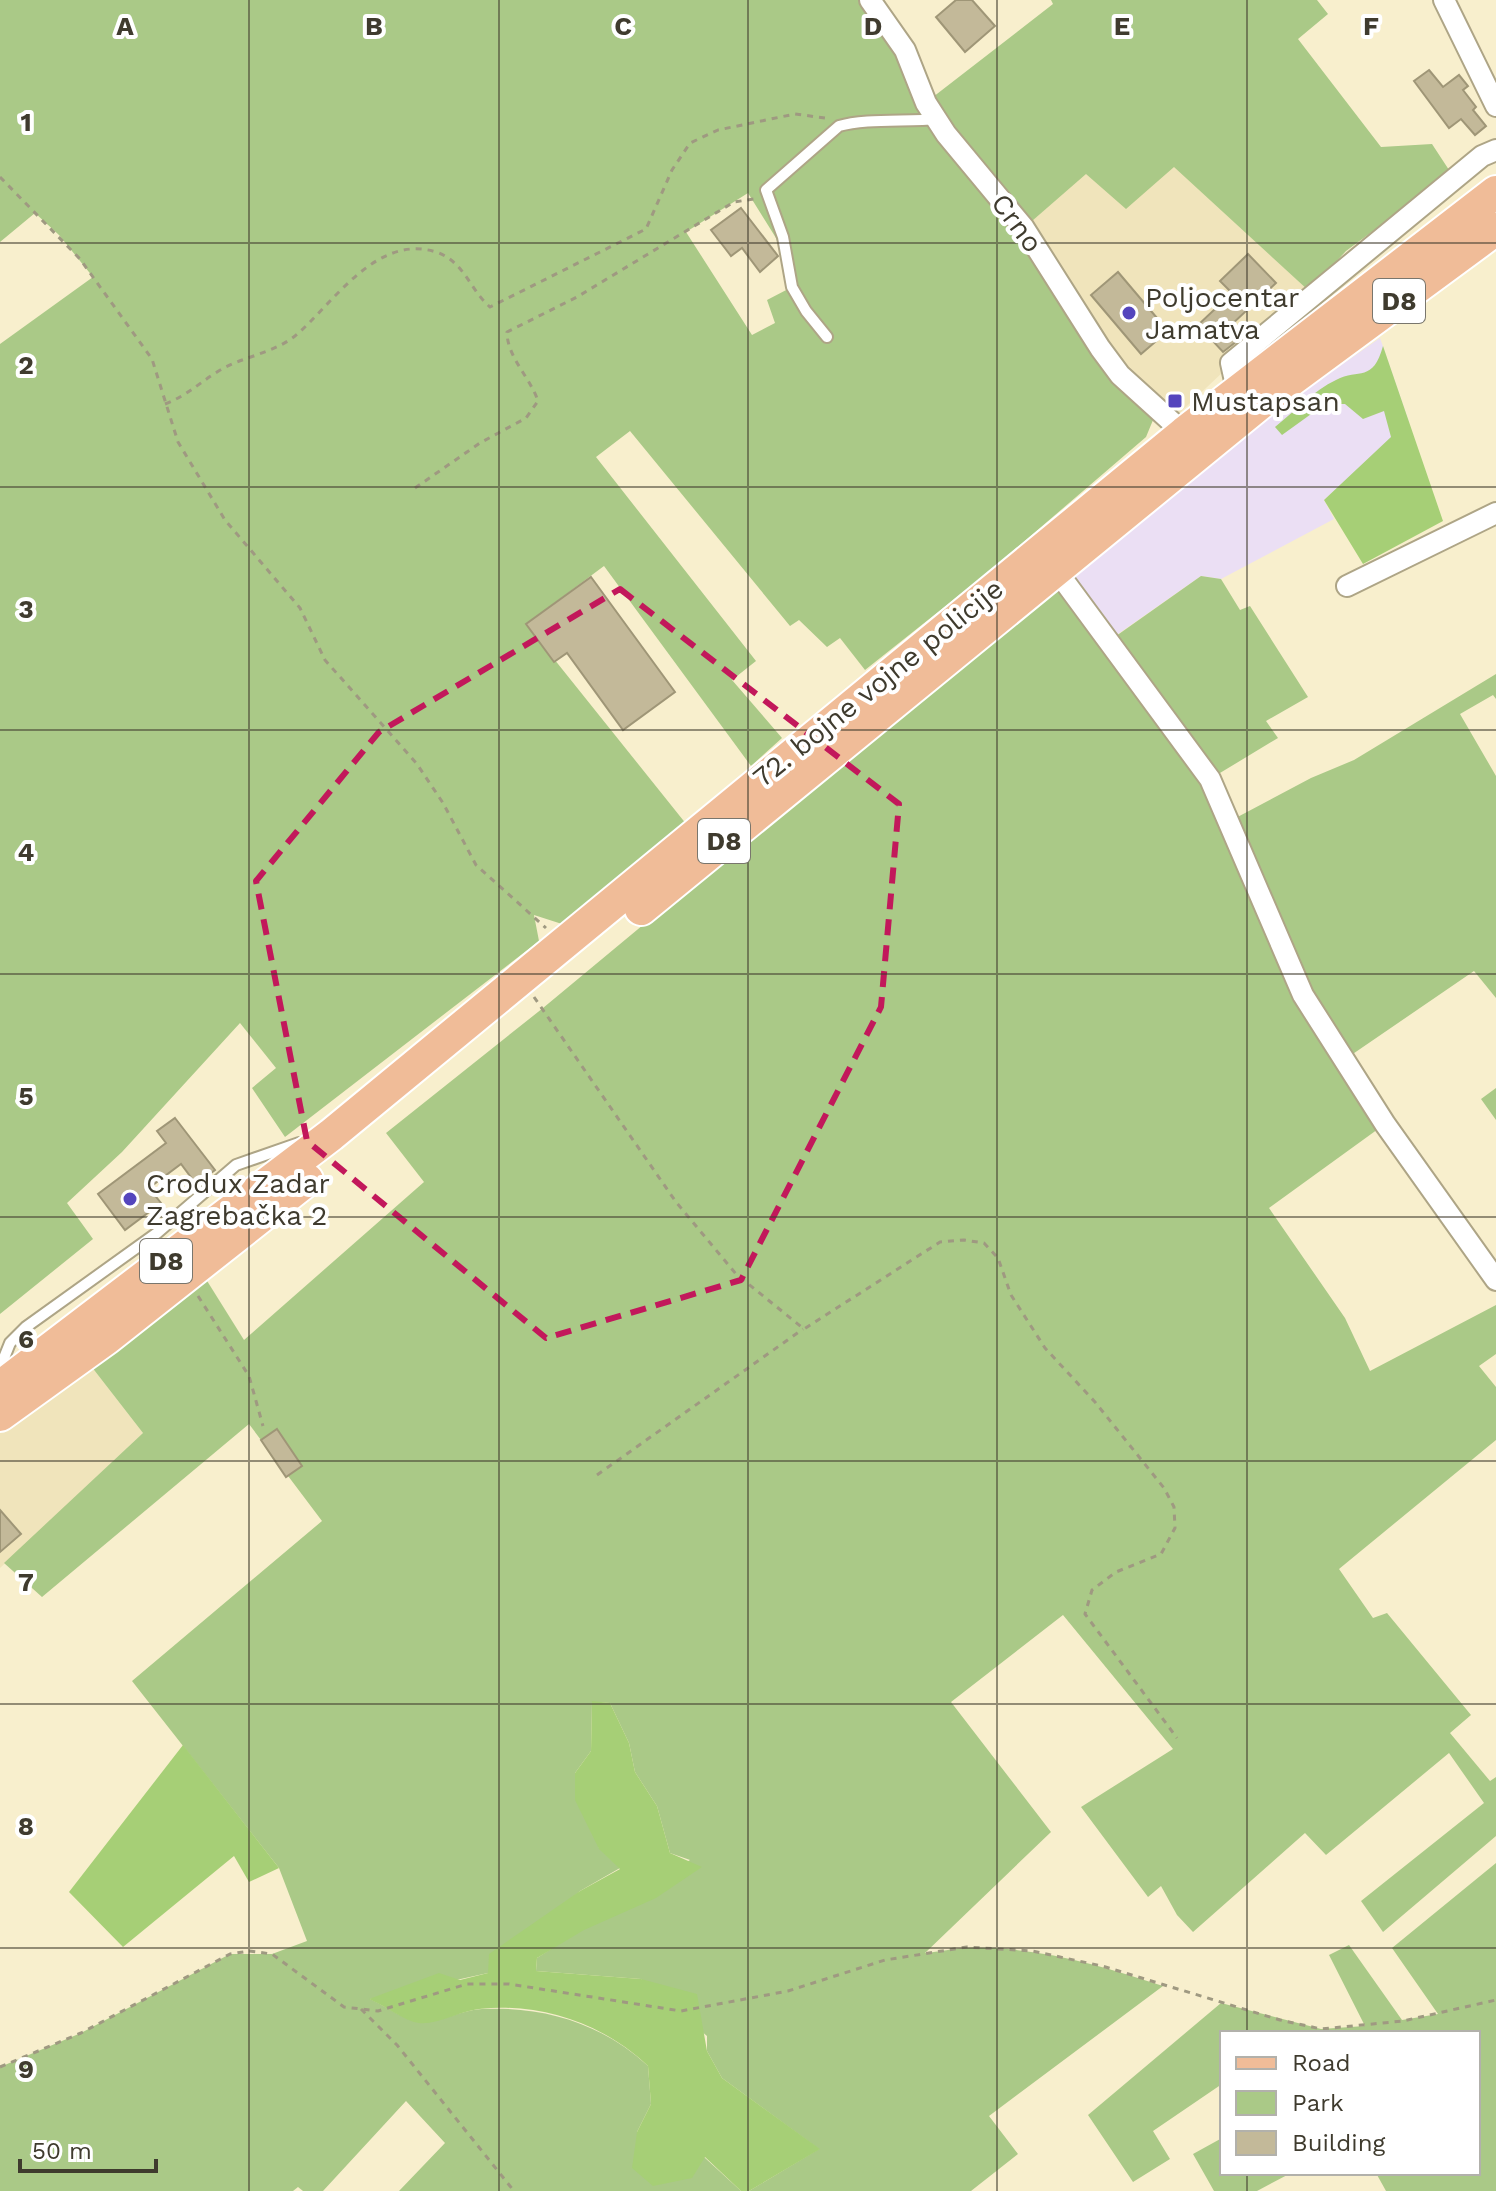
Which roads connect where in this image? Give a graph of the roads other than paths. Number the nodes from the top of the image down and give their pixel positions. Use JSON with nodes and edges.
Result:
{"nodes":[{"id":1,"x":870,"y":0,"type":"edge"},
{"id":2,"x":1444,"y":0,"type":"edge"},
{"id":3,"x":1496,"y":106,"type":"edge"},
{"id":4,"x":937,"y":119,"type":"junction"},
{"id":5,"x":1496,"y":150,"type":"edge"},
{"id":6,"x":1496,"y":192,"type":"edge"},
{"id":7,"x":1496,"y":229,"type":"edge"},
{"id":8,"x":827,"y":337,"type":"dead end"},
{"id":9,"x":1237,"y":390,"type":"junction"},
{"id":10,"x":1184,"y":433,"type":"junction"},
{"id":11,"x":1496,"y":513,"type":"edge"},
{"id":12,"x":1056,"y":570,"type":"junction"},
{"id":13,"x":1347,"y":586,"type":"dead end"},
{"id":14,"x":331,"y":1135,"type":"junction"},
{"id":15,"x":1496,"y":1280,"type":"edge"},
{"id":16,"x":0,"y":1368,"type":"edge"},
{"id":17,"x":0,"y":1387,"type":"edge"},
{"id":18,"x":0,"y":1415,"type":"edge"}],
"edges":[{"from":1,"to":4,"type":"street","name":"Crno"},
{"from":2,"to":3,"type":"street"},
{"from":4,"to":8,"type":"lane"},
{"from":4,"to":10,"type":"street","name":"Crno"},
{"from":5,"to":9,"type":"street"},
{"from":6,"to":9,"type":"main road","name":"72. bojne vojne policije","number":"D8"},
{"from":7,"to":12,"type":"main road","name":"72. bojne vojne policije","number":"D8"},
{"from":9,"to":10,"type":"main road","name":"72. bojne vojne policije","number":"D8"},
{"from":10,"to":14,"type":"main road","name":"72. bojne vojne policije","number":"D8"},
{"from":11,"to":13,"type":"street"},
{"from":12,"to":15,"type":"street"},
{"from":12,"to":18,"type":"main road","name":"72. bojne vojne policije","number":"D8"},
{"from":14,"to":16,"type":"lane"},
{"from":14,"to":17,"type":"main road","name":"72. bojne vojne policije","number":"D8"}]}
